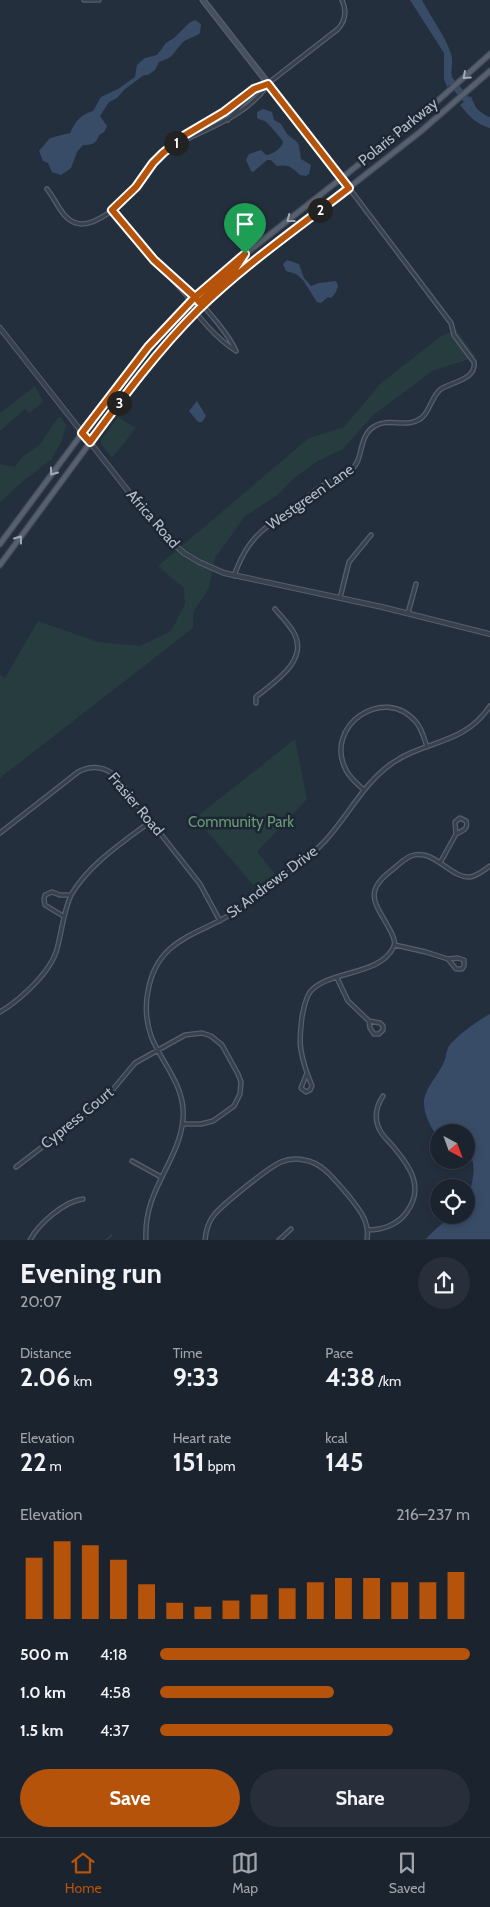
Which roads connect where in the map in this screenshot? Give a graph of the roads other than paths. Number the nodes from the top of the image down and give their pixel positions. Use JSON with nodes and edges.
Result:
{"nodes":[{"id":1,"x":85,"y":0,"type":"edge"},
{"id":2,"x":99,"y":0,"type":"edge"},
{"id":3,"x":203,"y":0,"type":"edge"},
{"id":4,"x":342,"y":0,"type":"edge"},
{"id":5,"x":489,"y":56,"type":"edge"},
{"id":6,"x":490,"y":71,"type":"edge"},
{"id":7,"x":268,"y":84,"type":"junction"},
{"id":8,"x":181,"y":140,"type":"junction"},
{"id":9,"x":342,"y":178,"type":"junction"},
{"id":10,"x":48,"y":188,"type":"dead end"},
{"id":11,"x":349,"y":188,"type":"junction"},
{"id":12,"x":112,"y":210,"type":"junction"},
{"id":13,"x":245,"y":254,"type":"junction"},
{"id":14,"x":161,"y":267,"type":"junction"},
{"id":15,"x":195,"y":297,"type":"junction"},
{"id":16,"x":189,"y":303,"type":"junction"},
{"id":17,"x":201,"y":304,"type":"junction"},
{"id":18,"x":197,"y":312,"type":"junction"},
{"id":19,"x":0,"y":328,"type":"edge"},
{"id":20,"x":82,"y":433,"type":"junction"},
{"id":21,"x":90,"y":442,"type":"junction"},
{"id":22,"x":371,"y":535,"type":"dead end"},
{"id":23,"x":0,"y":544,"type":"edge"},
{"id":24,"x":0,"y":565,"type":"edge"},
{"id":25,"x":234,"y":576,"type":"junction"},
{"id":26,"x":416,"y":584,"type":"dead end"},
{"id":27,"x":340,"y":598,"type":"junction"},
{"id":28,"x":274,"y":608,"type":"dead end"},
{"id":29,"x":408,"y":614,"type":"junction"},
{"id":30,"x":490,"y":634,"type":"edge"},
{"id":31,"x":256,"y":703,"type":"dead end"},
{"id":32,"x":490,"y":706,"type":"edge"},
{"id":33,"x":427,"y":746,"type":"junction"},
{"id":34,"x":364,"y":790,"type":"junction"},
{"id":35,"x":151,"y":821,"type":"junction"},
{"id":36,"x":0,"y":833,"type":"edge"},
{"id":37,"x":456,"y":834,"type":"junction"},
{"id":38,"x":440,"y":862,"type":"junction"},
{"id":39,"x":490,"y":866,"type":"edge"},
{"id":40,"x":71,"y":895,"type":"junction"},
{"id":41,"x":63,"y":916,"type":"junction"},
{"id":42,"x":220,"y":921,"type":"junction"},
{"id":43,"x":394,"y":945,"type":"junction"},
{"id":44,"x":448,"y":959,"type":"junction"},
{"id":45,"x":337,"y":978,"type":"junction"},
{"id":46,"x":0,"y":1012,"type":"edge"},
{"id":47,"x":369,"y":1021,"type":"junction"},
{"id":48,"x":158,"y":1050,"type":"junction"},
{"id":49,"x":307,"y":1073,"type":"junction"},
{"id":50,"x":383,"y":1096,"type":"dead end"},
{"id":51,"x":183,"y":1124,"type":"junction"},
{"id":52,"x":132,"y":1161,"type":"dead end"},
{"id":53,"x":16,"y":1167,"type":"dead end"},
{"id":54,"x":161,"y":1177,"type":"junction"},
{"id":55,"x":83,"y":1199,"type":"dead end"},
{"id":56,"x":291,"y":1229,"type":"dead end"},
{"id":57,"x":368,"y":1230,"type":"junction"},
{"id":58,"x":30,"y":1240,"type":"edge"},
{"id":59,"x":146,"y":1240,"type":"edge"},
{"id":60,"x":205,"y":1240,"type":"edge"},
{"id":61,"x":279,"y":1240,"type":"edge"},
{"id":62,"x":367,"y":1240,"type":"edge"}],
"edges":[{"from":1,"to":2,"type":"street"},
{"from":3,"to":7,"type":"main road"},
{"from":4,"to":7,"type":"street"},
{"from":5,"to":9,"type":"main road","name":"Polaris Parkway","one_way":true},
{"from":6,"to":11,"type":"main road","name":"Polaris Parkway"},
{"from":7,"to":8,"type":"street"},
{"from":7,"to":8,"type":"street"},
{"from":7,"to":9,"type":"main road"},
{"from":8,"to":12,"type":"street"},
{"from":9,"to":11,"type":"main road"},
{"from":9,"to":13,"type":"main road","name":"Polaris Parkway","one_way":true},
{"from":10,"to":12,"type":"street"},
{"from":11,"to":17,"type":"main road","name":"Polaris Parkway"},
{"from":11,"to":25,"type":"street","name":"Westgreen Lane"},
{"from":12,"to":14,"type":"street"},
{"from":13,"to":15,"type":"main road","name":"Polaris Parkway"},
{"from":13,"to":17,"type":"main road"},
{"from":14,"to":15,"type":"street"},
{"from":14,"to":16,"type":"street"},
{"from":15,"to":16,"type":"main road","name":"Polaris Parkway"},
{"from":15,"to":17,"type":"street"},
{"from":16,"to":18,"type":"street"},
{"from":16,"to":20,"type":"main road","name":"Polaris Parkway"},
{"from":17,"to":18,"type":"main road"},
{"from":17,"to":18,"type":"street"},
{"from":18,"to":21,"type":"main road"},
{"from":19,"to":20,"type":"street","name":"Africa Road"},
{"from":20,"to":21,"type":"street","name":"Africa Road"},
{"from":20,"to":23,"type":"main road","name":"Polaris Parkway","one_way":true},
{"from":24,"to":21,"type":"main road","one_way":true},
{"from":21,"to":25,"type":"street","name":"Africa Road"},
{"from":22,"to":27,"type":"street"},
{"from":25,"to":27,"type":"street","name":"Africa Road"},
{"from":26,"to":29,"type":"street"},
{"from":27,"to":29,"type":"street","name":"Africa Road"},
{"from":28,"to":31,"type":"street"},
{"from":29,"to":30,"type":"street","name":"Africa Road"},
{"from":32,"to":33,"type":"street","name":"St Andrews Drive"},
{"from":33,"to":34,"type":"street","name":"St Andrews Drive"},
{"from":33,"to":34,"type":"street"},
{"from":34,"to":42,"type":"street","name":"St Andrews Drive"},
{"from":35,"to":36,"type":"street","name":"Frasier Road"},
{"from":35,"to":40,"type":"street"},
{"from":35,"to":42,"type":"street","name":"Frasier Road"},
{"from":37,"to":37,"type":"street"},
{"from":37,"to":38,"type":"street"},
{"from":38,"to":39,"type":"street"},
{"from":38,"to":43,"type":"street"},
{"from":40,"to":41,"type":"street"},
{"from":40,"to":41,"type":"street"},
{"from":41,"to":46,"type":"street"},
{"from":42,"to":48,"type":"street","name":"St Andrews Drive"},
{"from":43,"to":44,"type":"street"},
{"from":43,"to":45,"type":"street"},
{"from":44,"to":44,"type":"street"},
{"from":45,"to":47,"type":"street"},
{"from":45,"to":49,"type":"street"},
{"from":47,"to":47,"type":"street"},
{"from":48,"to":51,"type":"street","name":"St Andrews Drive"},
{"from":48,"to":51,"type":"street","name":"Cypress Court"},
{"from":48,"to":53,"type":"street","name":"Cypress Court"},
{"from":49,"to":49,"type":"street"},
{"from":50,"to":57,"type":"street"},
{"from":51,"to":54,"type":"street","name":"St Andrews Drive"},
{"from":52,"to":54,"type":"street"},
{"from":54,"to":59,"type":"street","name":"St Andrews Drive"},
{"from":55,"to":58,"type":"street"},
{"from":56,"to":61,"type":"street"},
{"from":57,"to":60,"type":"street"},
{"from":57,"to":62,"type":"street"}]}
